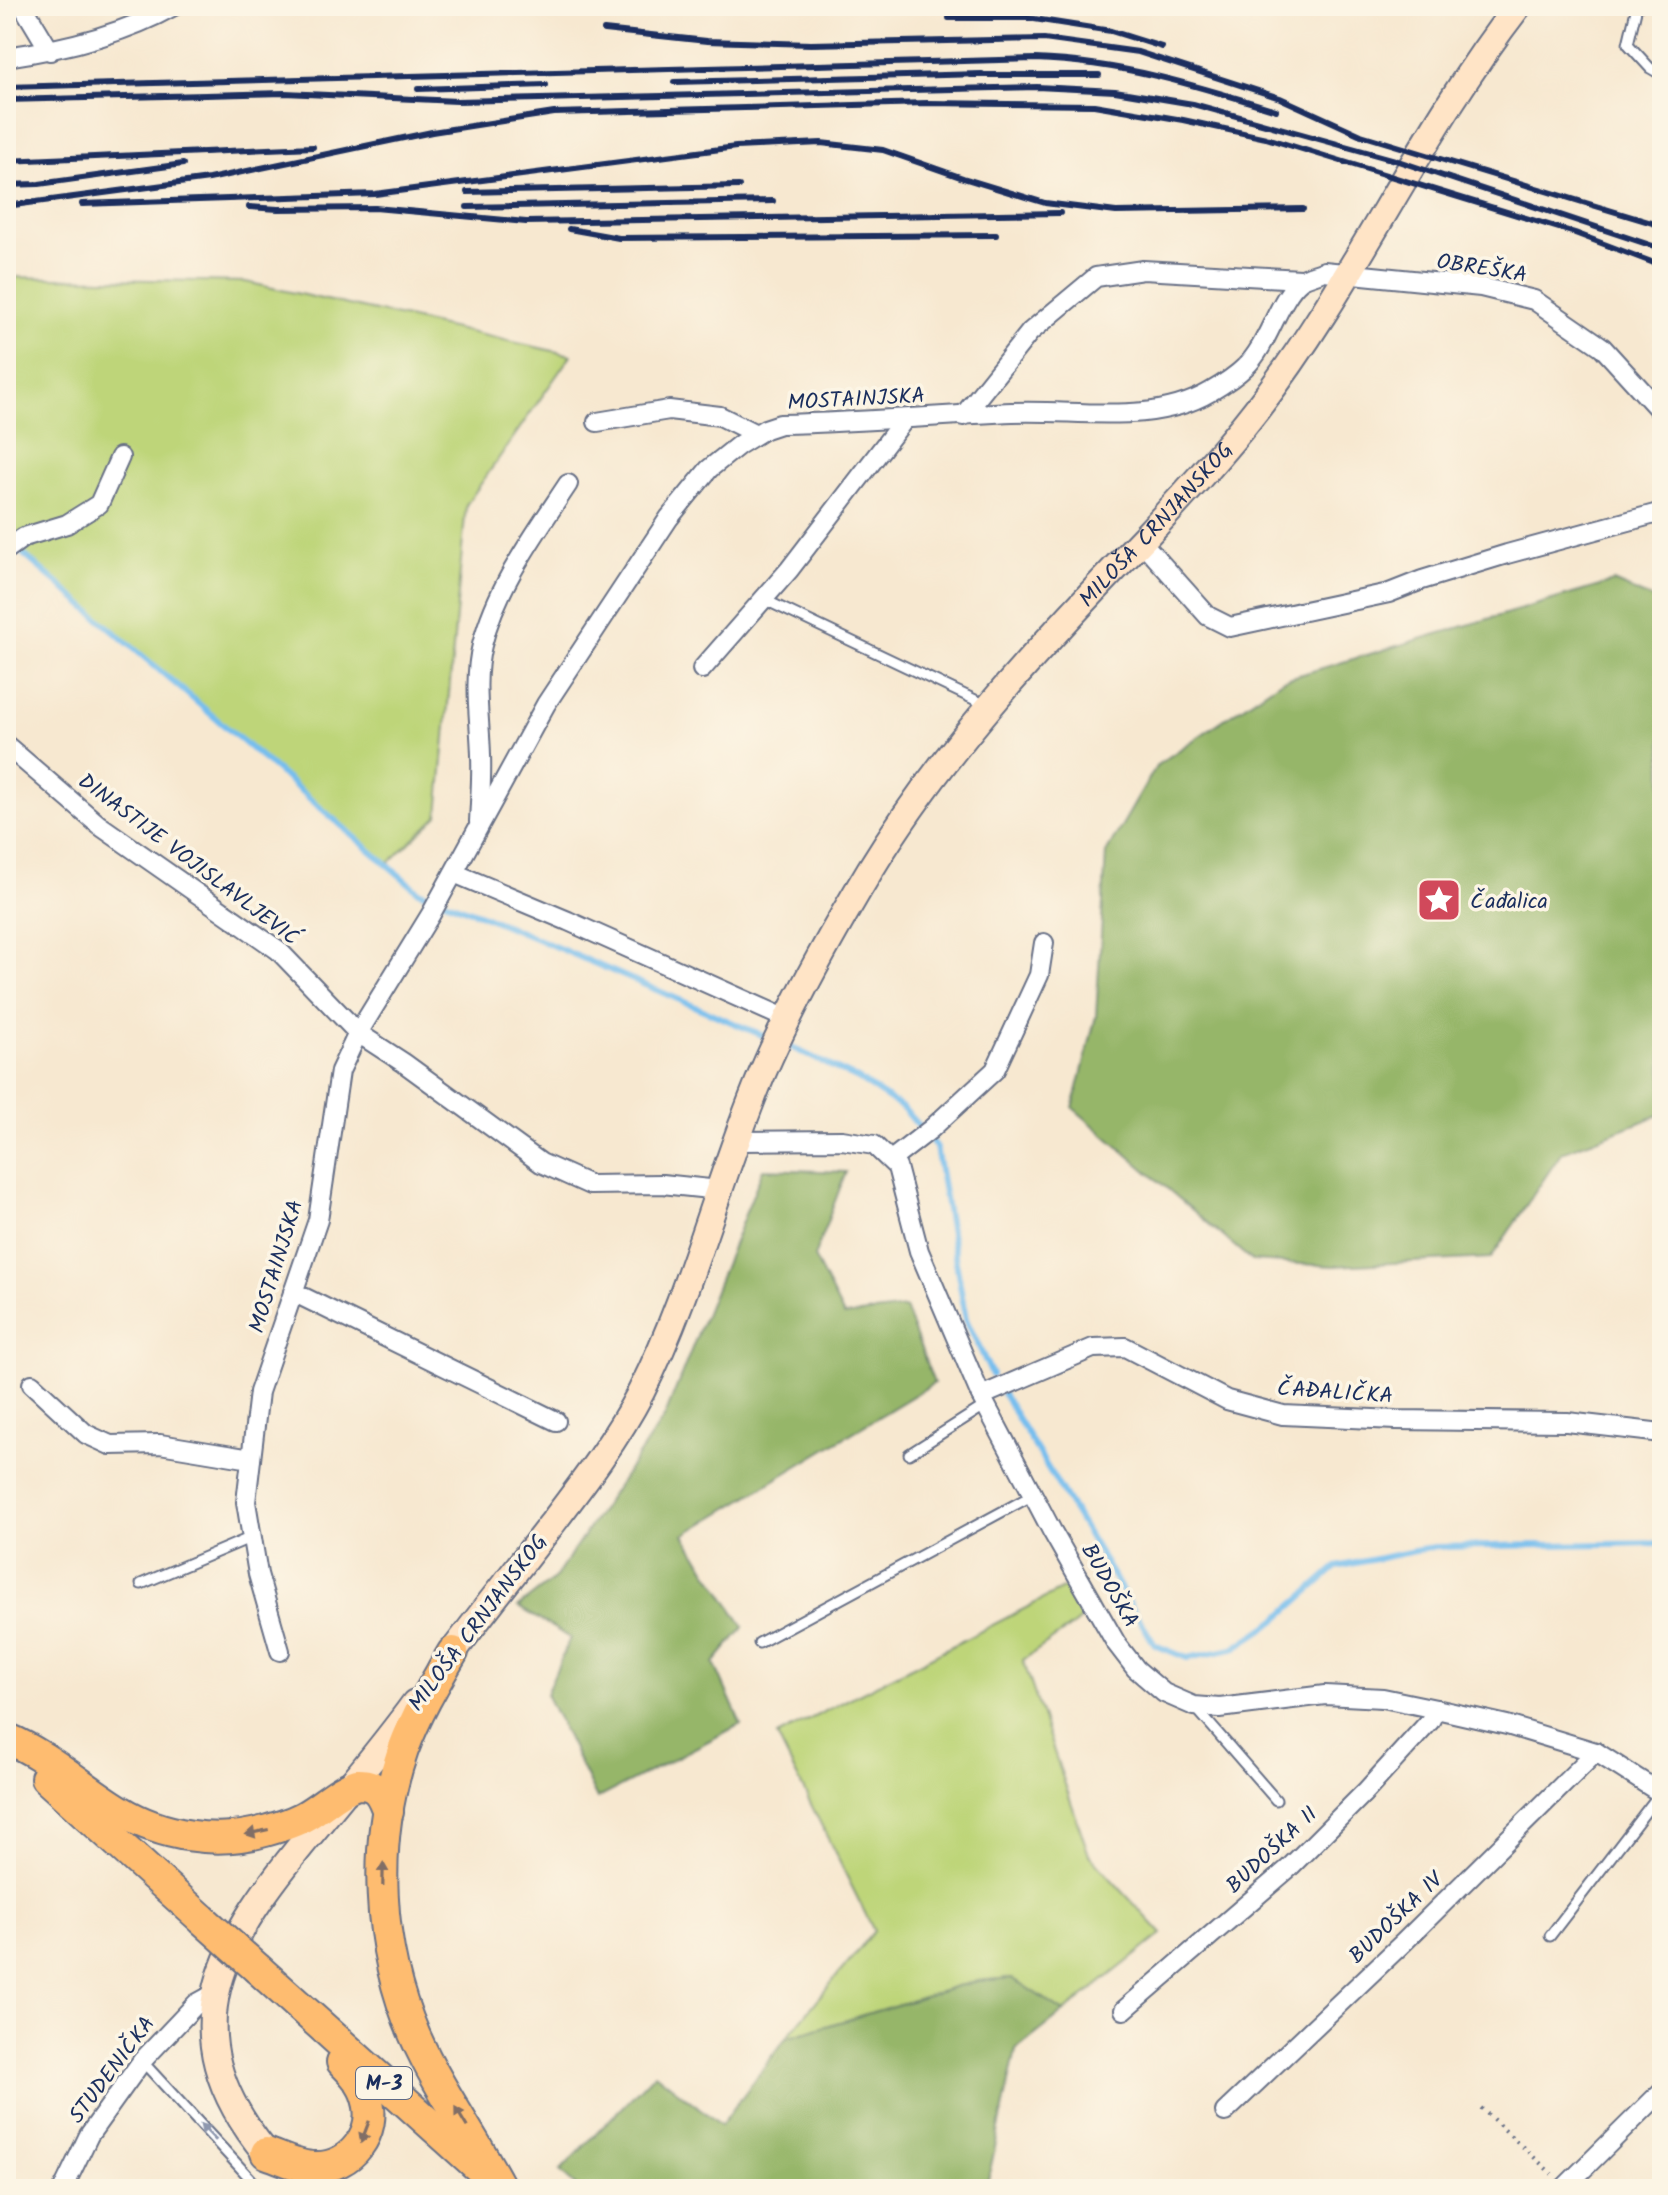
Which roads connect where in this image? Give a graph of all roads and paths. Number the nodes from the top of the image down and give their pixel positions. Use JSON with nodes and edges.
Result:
{"nodes":[{"id":1,"x":23,"y":6,"type":"edge"},
{"id":2,"x":174,"y":6,"type":"edge"},
{"id":3,"x":1518,"y":6,"type":"edge"},
{"id":4,"x":1637,"y":6,"type":"edge"},
{"id":5,"x":50,"y":51,"type":"junction"},
{"id":6,"x":6,"y":57,"type":"edge"},
{"id":7,"x":1662,"y":75,"type":"edge"},
{"id":8,"x":1347,"y":275,"type":"junction"},
{"id":9,"x":1301,"y":279,"type":"junction"},
{"id":10,"x":1662,"y":413,"type":"edge"},
{"id":11,"x":963,"y":416,"type":"junction"},
{"id":12,"x":904,"y":420,"type":"junction"},
{"id":13,"x":597,"y":422,"type":"dead end"},
{"id":14,"x":756,"y":434,"type":"junction"},
{"id":15,"x":120,"y":457,"type":"dead end"},
{"id":16,"x":568,"y":484,"type":"dead end"},
{"id":17,"x":1662,"y":512,"type":"edge"},
{"id":18,"x":1141,"y":541,"type":"junction"},
{"id":19,"x":6,"y":550,"type":"edge"},
{"id":20,"x":763,"y":599,"type":"junction"},
{"id":21,"x":702,"y":669,"type":"dead end"},
{"id":22,"x":989,"y":706,"type":"junction"},
{"id":23,"x":6,"y":745,"type":"edge"},
{"id":24,"x":479,"y":825,"type":"junction"},
{"id":25,"x":452,"y":876,"type":"junction"},
{"id":26,"x":1044,"y":943,"type":"dead end"},
{"id":27,"x":785,"y":1027,"type":"junction"},
{"id":28,"x":358,"y":1033,"type":"junction"},
{"id":29,"x":737,"y":1141,"type":"junction"},
{"id":30,"x":891,"y":1160,"type":"junction"},
{"id":31,"x":719,"y":1190,"type":"junction"},
{"id":32,"x":293,"y":1292,"type":"junction"},
{"id":33,"x":32,"y":1384,"type":"dead end"},
{"id":34,"x":984,"y":1400,"type":"junction"},
{"id":35,"x":556,"y":1421,"type":"dead end"},
{"id":36,"x":1662,"y":1433,"type":"edge"},
{"id":37,"x":909,"y":1454,"type":"dead end"},
{"id":38,"x":251,"y":1459,"type":"junction"},
{"id":39,"x":1033,"y":1495,"type":"junction"},
{"id":40,"x":252,"y":1537,"type":"junction"},
{"id":41,"x":141,"y":1584,"type":"dead end"},
{"id":42,"x":759,"y":1643,"type":"dead end"},
{"id":43,"x":280,"y":1651,"type":"dead end"},
{"id":44,"x":453,"y":1652,"type":"junction"},
{"id":45,"x":1194,"y":1706,"type":"junction"},
{"id":46,"x":1436,"y":1709,"type":"junction"},
{"id":47,"x":6,"y":1740,"type":"edge"},
{"id":48,"x":1596,"y":1752,"type":"junction"},
{"id":49,"x":350,"y":1786,"type":"junction"},
{"id":50,"x":1661,"y":1794,"type":"edge"},
{"id":51,"x":1276,"y":1800,"type":"dead end"},
{"id":52,"x":388,"y":1812,"type":"junction"},
{"id":53,"x":1550,"y":1936,"type":"dead end"},
{"id":54,"x":264,"y":1974,"type":"junction"},
{"id":55,"x":216,"y":1993,"type":"junction"},
{"id":56,"x":1124,"y":2010,"type":"dead end"},
{"id":57,"x":142,"y":2061,"type":"junction"},
{"id":58,"x":1662,"y":2091,"type":"edge"},
{"id":59,"x":1481,"y":2108,"type":"dead end"},
{"id":60,"x":1225,"y":2112,"type":"dead end"},
{"id":61,"x":266,"y":2153,"type":"junction"},
{"id":62,"x":501,"y":2187,"type":"edge"},
{"id":63,"x":1564,"y":2188,"type":"edge"},
{"id":64,"x":63,"y":2189,"type":"edge"},
{"id":65,"x":260,"y":2189,"type":"edge"},
{"id":66,"x":309,"y":2189,"type":"edge"}],
"edges":[{"from":1,"to":5,"type":"street"},
{"from":2,"to":5,"type":"street"},
{"from":3,"to":8,"type":"main road","name":"MILOŠA CRNJANSKOG"},
{"from":4,"to":7,"type":"lane"},
{"from":5,"to":6,"type":"street"},
{"from":8,"to":9,"type":"street"},
{"from":8,"to":10,"type":"street","name":"OBREŠKA"},
{"from":8,"to":18,"type":"main road","name":"MILOŠA CRNJANSKOG"},
{"from":9,"to":11,"type":"street","name":"MOSTAINJSKA"},
{"from":9,"to":11,"type":"street"},
{"from":11,"to":12,"type":"street","name":"MOSTAINJSKA"},
{"from":12,"to":14,"type":"street","name":"MOSTAINJSKA"},
{"from":12,"to":20,"type":"street"},
{"from":13,"to":14,"type":"street"},
{"from":14,"to":24,"type":"street","name":"MOSTAINJSKA"},
{"from":15,"to":19,"type":"street"},
{"from":16,"to":24,"type":"street"},
{"from":17,"to":18,"type":"street"},
{"from":18,"to":22,"type":"main road","name":"MILOŠA CRNJANSKOG"},
{"from":20,"to":21,"type":"street"},
{"from":20,"to":22,"type":"lane"},
{"from":22,"to":27,"type":"main road","name":"MILOŠA CRNJANSKOG"},
{"from":23,"to":28,"type":"street","name":"DINASTIJE VOJISLAVLJEVIĆ"},
{"from":24,"to":25,"type":"street","name":"MOSTAINJSKA"},
{"from":25,"to":27,"type":"street"},
{"from":25,"to":28,"type":"street","name":"MOSTAINJSKA"},
{"from":26,"to":30,"type":"street"},
{"from":27,"to":29,"type":"main road","name":"MILOŠA CRNJANSKOG"},
{"from":28,"to":31,"type":"street","name":"DINASTIJE VOJISLAVLJEVIĆ"},
{"from":28,"to":32,"type":"street","name":"MOSTAINJSKA"},
{"from":29,"to":30,"type":"street"},
{"from":29,"to":31,"type":"main road","name":"MILOŠA CRNJANSKOG"},
{"from":30,"to":34,"type":"street","name":"BUDOŠKA"},
{"from":31,"to":44,"type":"main road","name":"MILOŠA CRNJANSKOG"},
{"from":32,"to":35,"type":"street"},
{"from":32,"to":38,"type":"street","name":"MOSTAINJSKA"},
{"from":33,"to":38,"type":"street"},
{"from":34,"to":36,"type":"street","name":"ČAĐALIČKA"},
{"from":34,"to":37,"type":"lane"},
{"from":34,"to":39,"type":"street","name":"BUDOŠKA"},
{"from":38,"to":40,"type":"street","name":"MOSTAINJSKA"},
{"from":39,"to":42,"type":"lane"},
{"from":39,"to":45,"type":"street","name":"BUDOŠKA"},
{"from":40,"to":41,"type":"lane"},
{"from":40,"to":43,"type":"street","name":"MOSTAINJSKA"},
{"from":44,"to":49,"type":"main road","name":"MILOŠA CRNJANSKOG"},
{"from":44,"to":52,"type":"main road"},
{"from":45,"to":46,"type":"street","name":"BUDOŠKA"},
{"from":45,"to":51,"type":"lane"},
{"from":46,"to":48,"type":"street","name":"BUDOŠKA"},
{"from":46,"to":56,"type":"street","name":"BUDOŠKA II"},
{"from":49,"to":47,"type":"main road","one_way":true},
{"from":47,"to":54,"type":"main road","number":"M-3","bridge":true},
{"from":48,"to":50,"type":"street","name":"BUDOŠKA"},
{"from":48,"to":60,"type":"street","name":"BUDOŠKA IV"},
{"from":49,"to":52,"type":"main road"},
{"from":49,"to":55,"type":"main road","name":"MILOŠA CRNJANSKOG"},
{"from":50,"to":53,"type":"lane"},
{"from":62,"to":52,"type":"main road","one_way":true},
{"from":54,"to":61,"type":"main road","one_way":true},
{"from":54,"to":62,"type":"main road","number":"M-3"},
{"from":55,"to":57,"type":"street","name":"STUDENIČKA"},
{"from":55,"to":61,"type":"main road","name":"MILOŠA CRNJANSKOG"},
{"from":57,"to":64,"type":"street","name":"STUDENIČKA"},
{"from":65,"to":57,"type":"lane","one_way":true},
{"from":58,"to":63,"type":"street"},
{"from":59,"to":63,"type":"path"},
{"from":61,"to":66,"type":"main road"}]}
